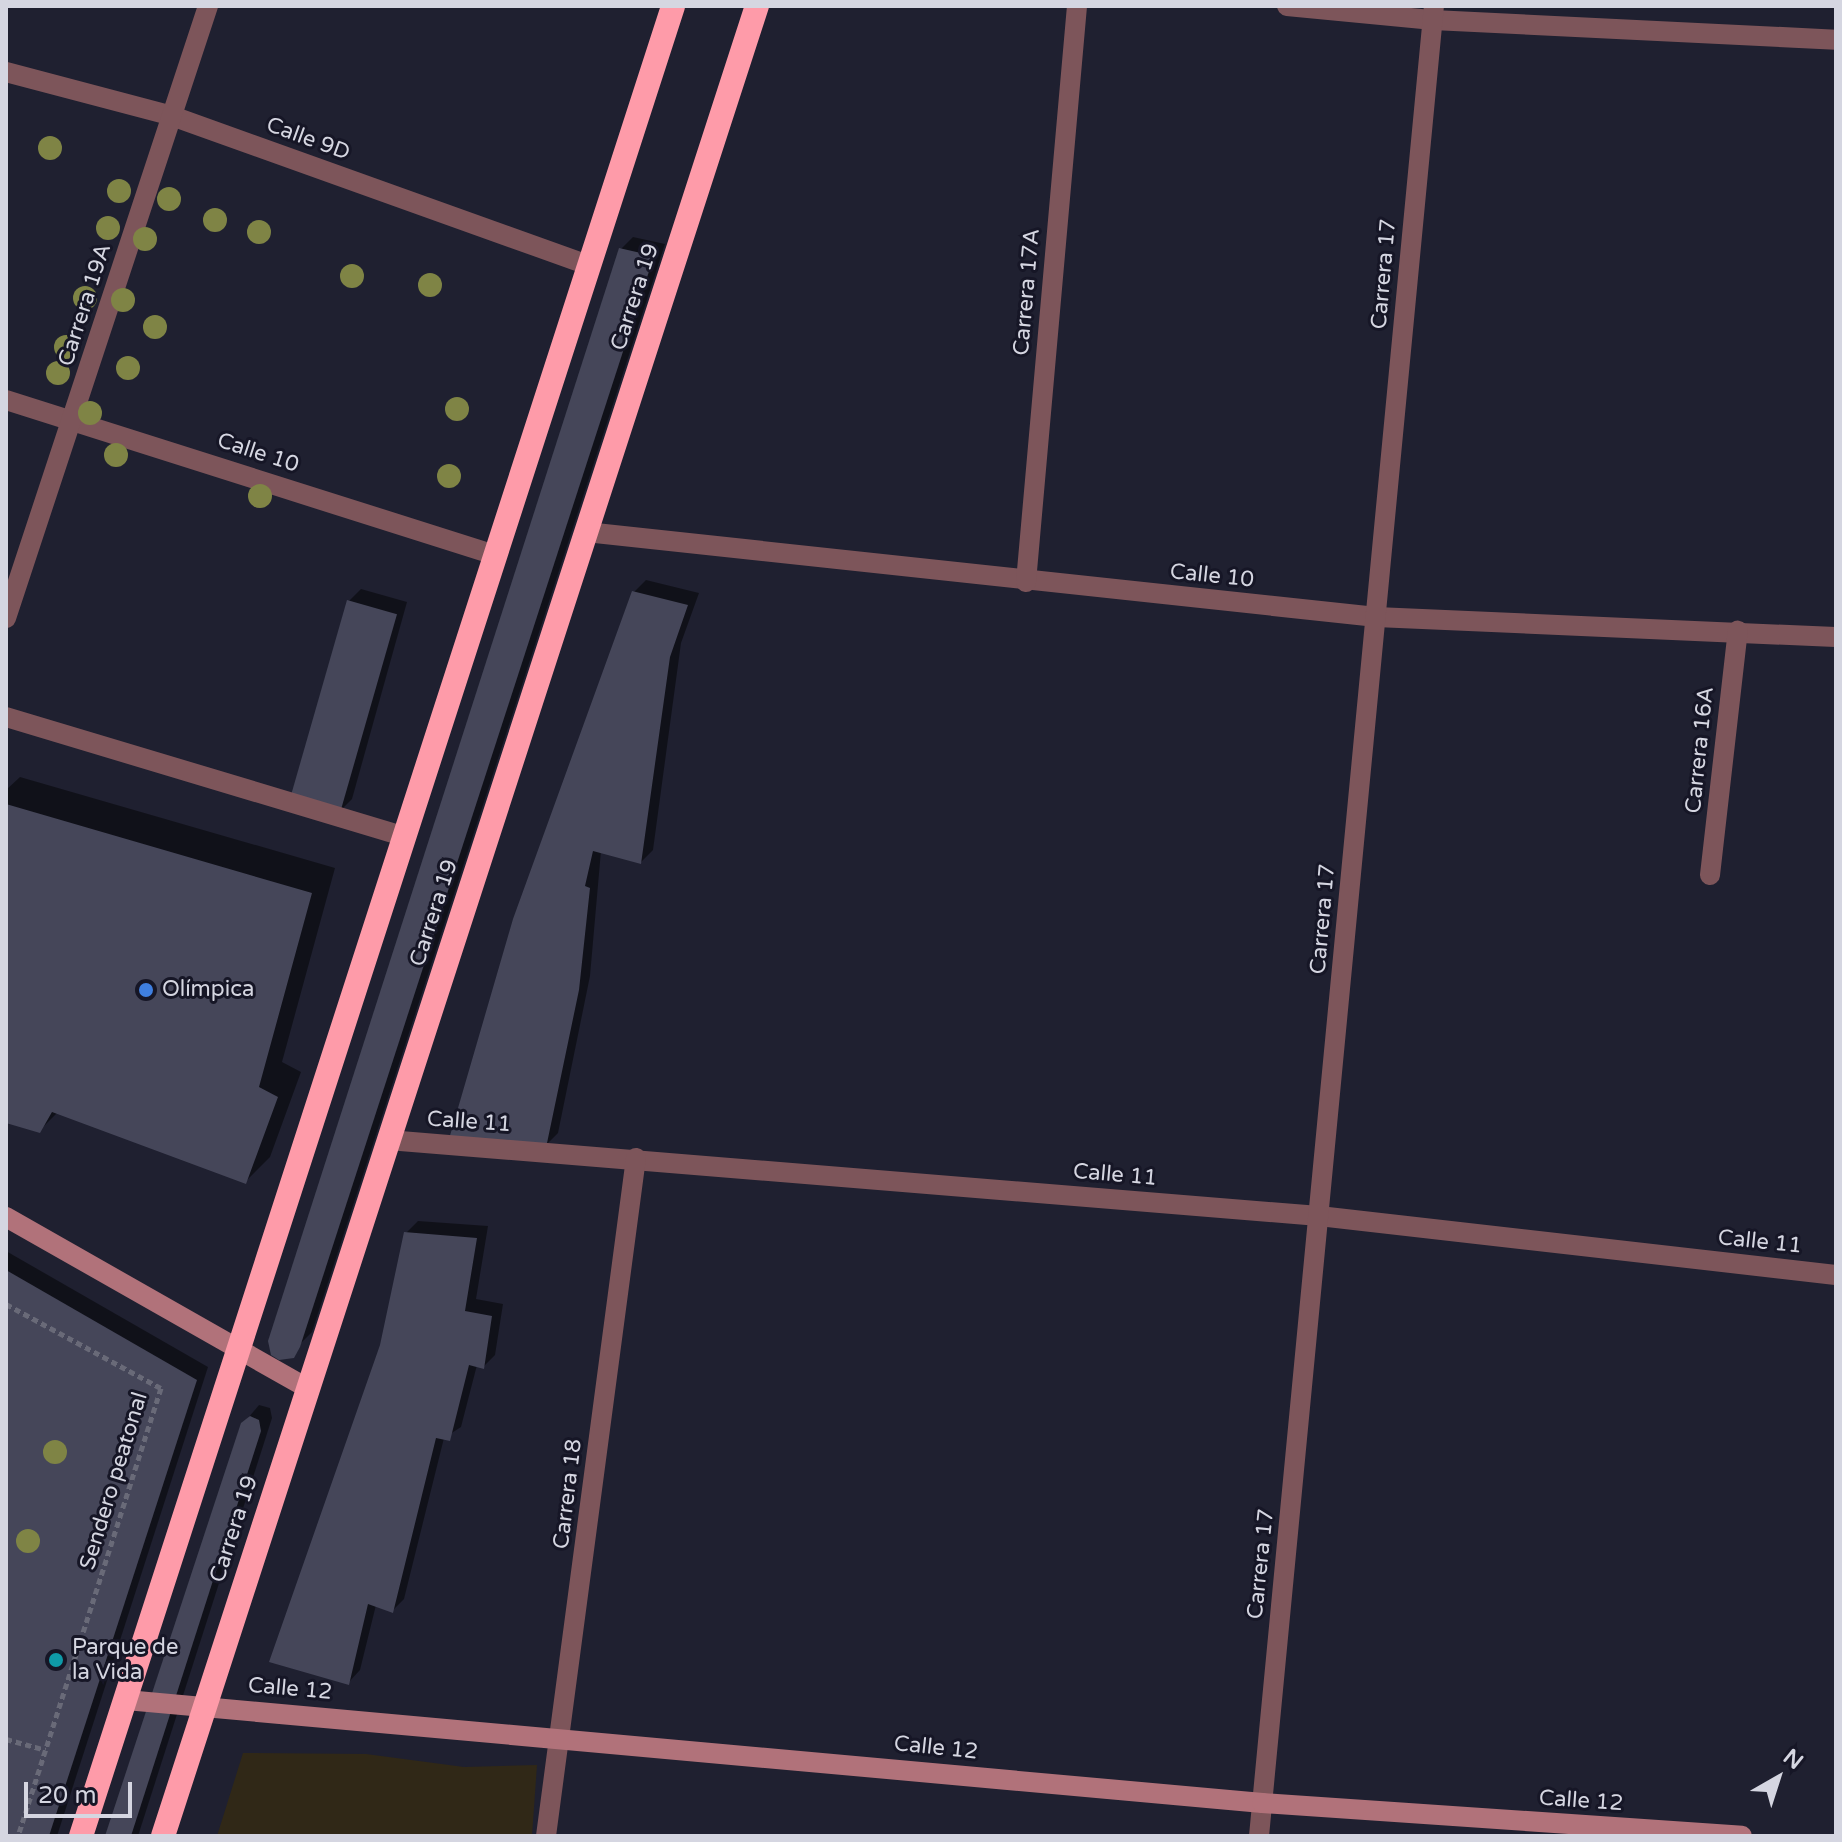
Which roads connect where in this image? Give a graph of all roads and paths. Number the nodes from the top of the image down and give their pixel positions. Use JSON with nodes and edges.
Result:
{"nodes":[{"id":1,"x":208,"y":6,"type":"edge"},
{"id":2,"x":673,"y":6,"type":"edge"},
{"id":3,"x":757,"y":6,"type":"edge"},
{"id":4,"x":1077,"y":6,"type":"edge"},
{"id":5,"x":1287,"y":6,"type":"edge"},
{"id":6,"x":1434,"y":13,"type":"edge"},
{"id":7,"x":1836,"y":40,"type":"edge"},
{"id":8,"x":6,"y":72,"type":"edge"},
{"id":9,"x":172,"y":116,"type":"junction"},
{"id":10,"x":589,"y":265,"type":"junction"},
{"id":11,"x":6,"y":400,"type":"edge"},
{"id":12,"x":73,"y":419,"type":"junction"},
{"id":13,"x":586,"y":532,"type":"junction"},
{"id":14,"x":495,"y":555,"type":"junction"},
{"id":15,"x":1026,"y":582,"type":"junction"},
{"id":16,"x":1376,"y":617,"type":"junction"},
{"id":17,"x":6,"y":618,"type":"edge"},
{"id":18,"x":1738,"y":631,"type":"junction"},
{"id":19,"x":1836,"y":637,"type":"edge"},
{"id":20,"x":6,"y":717,"type":"edge"},
{"id":21,"x":403,"y":836,"type":"junction"},
{"id":22,"x":1710,"y":875,"type":"dead end"},
{"id":23,"x":388,"y":1140,"type":"junction"},
{"id":24,"x":636,"y":1158,"type":"junction"},
{"id":25,"x":1319,"y":1216,"type":"junction"},
{"id":26,"x":6,"y":1217,"type":"edge"},
{"id":27,"x":1836,"y":1275,"type":"edge"},
{"id":28,"x":6,"y":1304,"type":"edge"},
{"id":29,"x":237,"y":1351,"type":"junction"},
{"id":30,"x":307,"y":1388,"type":"junction"},
{"id":31,"x":126,"y":1700,"type":"junction"},
{"id":32,"x":204,"y":1706,"type":"junction"},
{"id":33,"x":560,"y":1736,"type":"junction"},
{"id":34,"x":6,"y":1739,"type":"edge"},
{"id":35,"x":46,"y":1750,"type":"junction"},
{"id":36,"x":1262,"y":1803,"type":"junction"},
{"id":37,"x":18,"y":1836,"type":"edge"},
{"id":38,"x":81,"y":1836,"type":"edge"},
{"id":39,"x":163,"y":1836,"type":"edge"},
{"id":40,"x":546,"y":1836,"type":"edge"},
{"id":41,"x":1259,"y":1836,"type":"edge"},
{"id":42,"x":1742,"y":1836,"type":"edge"}],
"edges":[{"from":1,"to":9,"type":"street","name":"Carrera 19A"},
{"from":2,"to":10,"type":"highway"},
{"from":3,"to":13,"type":"highway","name":"Carrera 19"},
{"from":4,"to":15,"type":"street","name":"Carrera 17A"},
{"from":5,"to":6,"type":"street"},
{"from":6,"to":7,"type":"street"},
{"from":6,"to":16,"type":"street","name":"Carrera 17"},
{"from":8,"to":9,"type":"street","name":"Calle 9D"},
{"from":9,"to":10,"type":"street","name":"Calle 9D"},
{"from":9,"to":12,"type":"street","name":"Carrera 19A"},
{"from":10,"to":14,"type":"highway"},
{"from":11,"to":12,"type":"street","name":"Calle 10"},
{"from":12,"to":14,"type":"street","name":"Calle 10"},
{"from":12,"to":17,"type":"street","name":"Carrera 19A"},
{"from":13,"to":15,"type":"street","name":"Calle 10"},
{"from":13,"to":23,"type":"highway","name":"Carrera 19"},
{"from":14,"to":21,"type":"highway"},
{"from":15,"to":16,"type":"street","name":"Calle 10"},
{"from":16,"to":18,"type":"street","name":"Calle 10"},
{"from":16,"to":25,"type":"street","name":"Carrera 17"},
{"from":18,"to":19,"type":"street","name":"Calle 10"},
{"from":18,"to":22,"type":"street","name":"Carrera 16A"},
{"from":20,"to":21,"type":"street"},
{"from":21,"to":29,"type":"highway"},
{"from":23,"to":24,"type":"street","name":"Calle 11"},
{"from":23,"to":30,"type":"highway","name":"Carrera 19"},
{"from":24,"to":25,"type":"street","name":"Calle 11"},
{"from":24,"to":33,"type":"street","name":"Carrera 18"},
{"from":25,"to":27,"type":"street","name":"Calle 11"},
{"from":25,"to":36,"type":"street","name":"Carrera 17"},
{"from":26,"to":29,"type":"street"},
{"from":28,"to":35,"type":"path","name":"Sendero peatonal"},
{"from":29,"to":30,"type":"street"},
{"from":29,"to":31,"type":"highway"},
{"from":30,"to":32,"type":"highway","name":"Carrera 19"},
{"from":31,"to":32,"type":"street","name":"Calle 12"},
{"from":31,"to":38,"type":"highway"},
{"from":32,"to":33,"type":"street","name":"Calle 12"},
{"from":32,"to":39,"type":"highway","name":"Carrera 19"},
{"from":33,"to":36,"type":"street","name":"Calle 12"},
{"from":33,"to":40,"type":"street","name":"Carrera 18"},
{"from":34,"to":35,"type":"path"},
{"from":35,"to":37,"type":"path","name":"Sendero peatonal"},
{"from":36,"to":41,"type":"street","name":"Carrera 17"},
{"from":36,"to":42,"type":"street","name":"Calle 12"}]}
